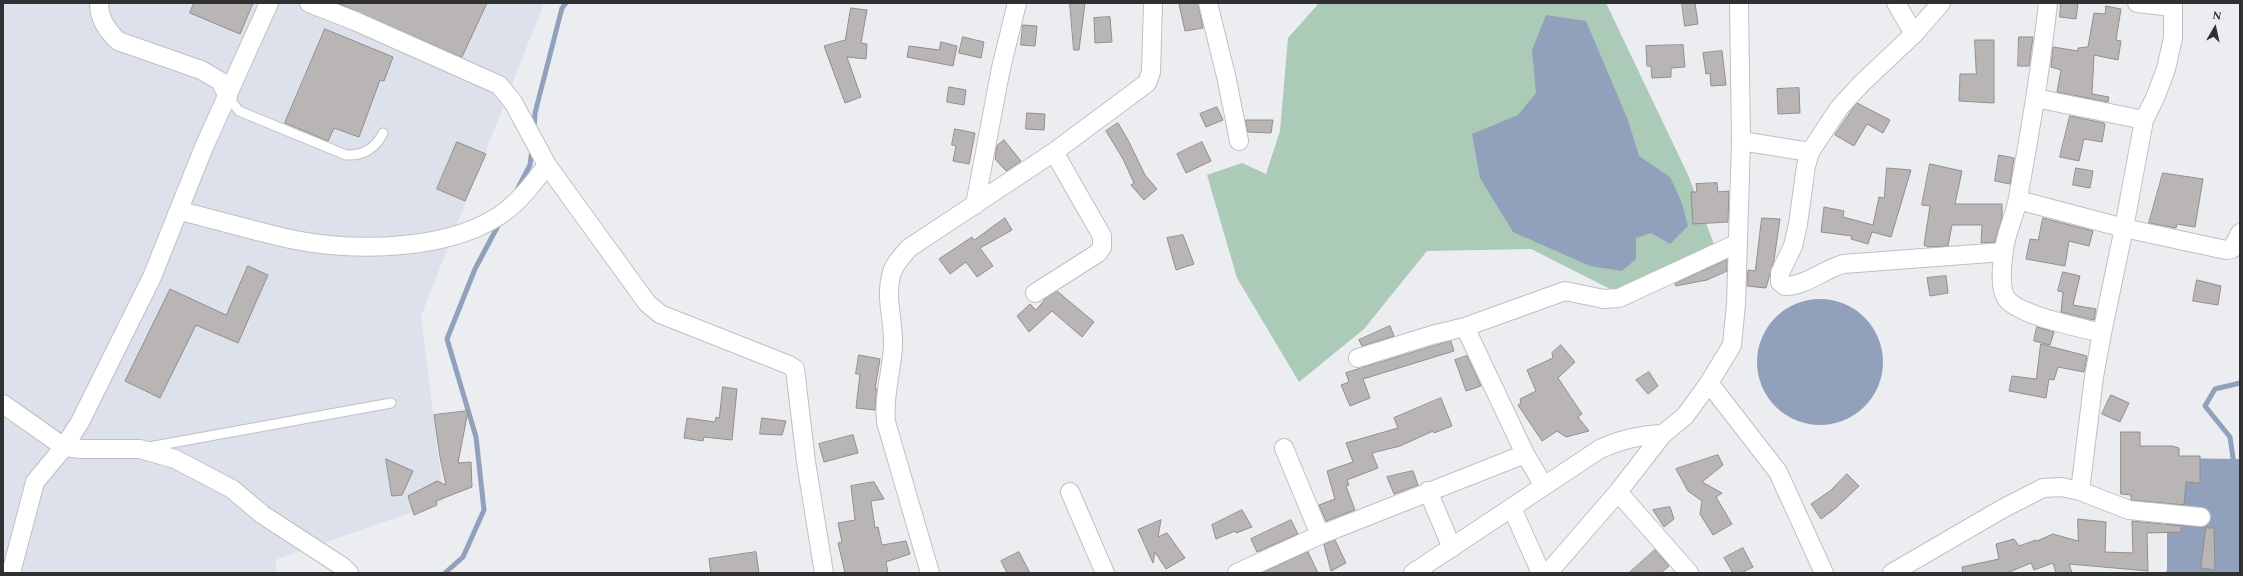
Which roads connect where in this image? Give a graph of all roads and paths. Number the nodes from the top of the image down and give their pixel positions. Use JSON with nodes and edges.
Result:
{"nodes":[{"id":1,"x":99,"y":3,"type":"edge"},
{"id":2,"x":269,"y":3,"type":"edge"},
{"id":3,"x":309,"y":3,"type":"edge"},
{"id":4,"x":1017,"y":3,"type":"edge"},
{"id":5,"x":1153,"y":3,"type":"edge"},
{"id":6,"x":1208,"y":3,"type":"edge"},
{"id":7,"x":1739,"y":3,"type":"edge"},
{"id":8,"x":1896,"y":3,"type":"edge"},
{"id":9,"x":1941,"y":3,"type":"edge"},
{"id":10,"x":2048,"y":3,"type":"edge"},
{"id":11,"x":2137,"y":3,"type":"edge"},
{"id":12,"x":2173,"y":5,"type":"edge"},
{"id":13,"x":1914,"y":34,"type":"junction"},
{"id":14,"x":228,"y":97,"type":"junction"},
{"id":15,"x":2034,"y":98,"type":"junction"},
{"id":16,"x":2144,"y":120,"type":"junction"},
{"id":17,"x":383,"y":133,"type":"dead end"},
{"id":18,"x":1239,"y":141,"type":"dead end"},
{"id":19,"x":1741,"y":141,"type":"junction"},
{"id":20,"x":1054,"y":152,"type":"junction"},
{"id":21,"x":1810,"y":152,"type":"junction"},
{"id":22,"x":547,"y":165,"type":"junction"},
{"id":23,"x":2018,"y":200,"type":"junction"},
{"id":24,"x":975,"y":205,"type":"junction"},
{"id":25,"x":180,"y":211,"type":"junction"},
{"id":26,"x":2124,"y":228,"type":"junction"},
{"id":27,"x":2240,"y":233,"type":"edge"},
{"id":28,"x":1738,"y":243,"type":"junction"},
{"id":29,"x":2003,"y":252,"type":"junction"},
{"id":30,"x":1035,"y":293,"type":"dead end"},
{"id":31,"x":1465,"y":328,"type":"junction"},
{"id":32,"x":2102,"y":333,"type":"junction"},
{"id":33,"x":1358,"y":358,"type":"dead end"},
{"id":34,"x":1709,"y":383,"type":"junction"},
{"id":35,"x":391,"y":403,"type":"dead end"},
{"id":36,"x":3,"y":404,"type":"edge"},
{"id":37,"x":1663,"y":434,"type":"junction"},
{"id":38,"x":64,"y":446,"type":"junction"},
{"id":39,"x":1284,"y":448,"type":"dead end"},
{"id":40,"x":140,"y":449,"type":"junction"},
{"id":41,"x":1526,"y":454,"type":"junction"},
{"id":42,"x":1544,"y":486,"type":"junction"},
{"id":43,"x":1428,"y":491,"type":"junction"},
{"id":44,"x":2080,"y":491,"type":"junction"},
{"id":45,"x":1070,"y":492,"type":"dead end"},
{"id":46,"x":1618,"y":492,"type":"junction"},
{"id":47,"x":1512,"y":508,"type":"junction"},
{"id":48,"x":2201,"y":517,"type":"dead end"},
{"id":49,"x":1320,"y":535,"type":"junction"},
{"id":50,"x":1452,"y":548,"type":"junction"},
{"id":51,"x":11,"y":573,"type":"edge"},
{"id":52,"x":349,"y":573,"type":"edge"},
{"id":53,"x":824,"y":573,"type":"edge"},
{"id":54,"x":930,"y":573,"type":"edge"},
{"id":55,"x":1105,"y":573,"type":"edge"},
{"id":56,"x":1237,"y":573,"type":"edge"},
{"id":57,"x":1413,"y":573,"type":"edge"},
{"id":58,"x":1540,"y":573,"type":"edge"},
{"id":59,"x":1548,"y":573,"type":"edge"},
{"id":60,"x":1689,"y":573,"type":"edge"},
{"id":61,"x":1824,"y":573,"type":"edge"},
{"id":62,"x":1892,"y":573,"type":"edge"}],
"edges":[{"from":1,"to":14,"type":"street"},
{"from":2,"to":14,"type":"street"},
{"from":3,"to":22,"type":"street"},
{"from":4,"to":24,"type":"street"},
{"from":5,"to":20,"type":"street"},
{"from":6,"to":18,"type":"street"},
{"from":7,"to":19,"type":"street"},
{"from":8,"to":13,"type":"street"},
{"from":9,"to":13,"type":"street"},
{"from":10,"to":15,"type":"street"},
{"from":11,"to":12,"type":"street"},
{"from":12,"to":16,"type":"street"},
{"from":13,"to":21,"type":"street"},
{"from":14,"to":17,"type":"lane"},
{"from":14,"to":25,"type":"street"},
{"from":15,"to":16,"type":"street"},
{"from":15,"to":23,"type":"street"},
{"from":16,"to":26,"type":"street"},
{"from":19,"to":21,"type":"street"},
{"from":19,"to":28,"type":"street"},
{"from":20,"to":24,"type":"street"},
{"from":20,"to":30,"type":"street"},
{"from":21,"to":29,"type":"street"},
{"from":22,"to":25,"type":"street"},
{"from":22,"to":53,"type":"street"},
{"from":23,"to":26,"type":"street"},
{"from":23,"to":29,"type":"street"},
{"from":24,"to":54,"type":"street"},
{"from":25,"to":38,"type":"street"},
{"from":26,"to":27,"type":"street"},
{"from":26,"to":32,"type":"street"},
{"from":28,"to":31,"type":"street"},
{"from":28,"to":34,"type":"street"},
{"from":29,"to":32,"type":"street"},
{"from":31,"to":33,"type":"street"},
{"from":31,"to":41,"type":"street"},
{"from":32,"to":44,"type":"street"},
{"from":34,"to":37,"type":"street"},
{"from":34,"to":61,"type":"street"},
{"from":35,"to":40,"type":"lane"},
{"from":36,"to":38,"type":"street"},
{"from":37,"to":42,"type":"street"},
{"from":37,"to":46,"type":"street"},
{"from":38,"to":40,"type":"street"},
{"from":38,"to":51,"type":"street"},
{"from":39,"to":49,"type":"street"},
{"from":40,"to":52,"type":"street"},
{"from":41,"to":42,"type":"street"},
{"from":41,"to":43,"type":"street"},
{"from":42,"to":47,"type":"street"},
{"from":43,"to":49,"type":"street"},
{"from":43,"to":50,"type":"street"},
{"from":44,"to":48,"type":"street"},
{"from":44,"to":62,"type":"street"},
{"from":45,"to":55,"type":"street"},
{"from":46,"to":59,"type":"street"},
{"from":46,"to":60,"type":"street"},
{"from":47,"to":50,"type":"street"},
{"from":47,"to":58,"type":"street"},
{"from":49,"to":56,"type":"street"},
{"from":50,"to":57,"type":"street"}]}
